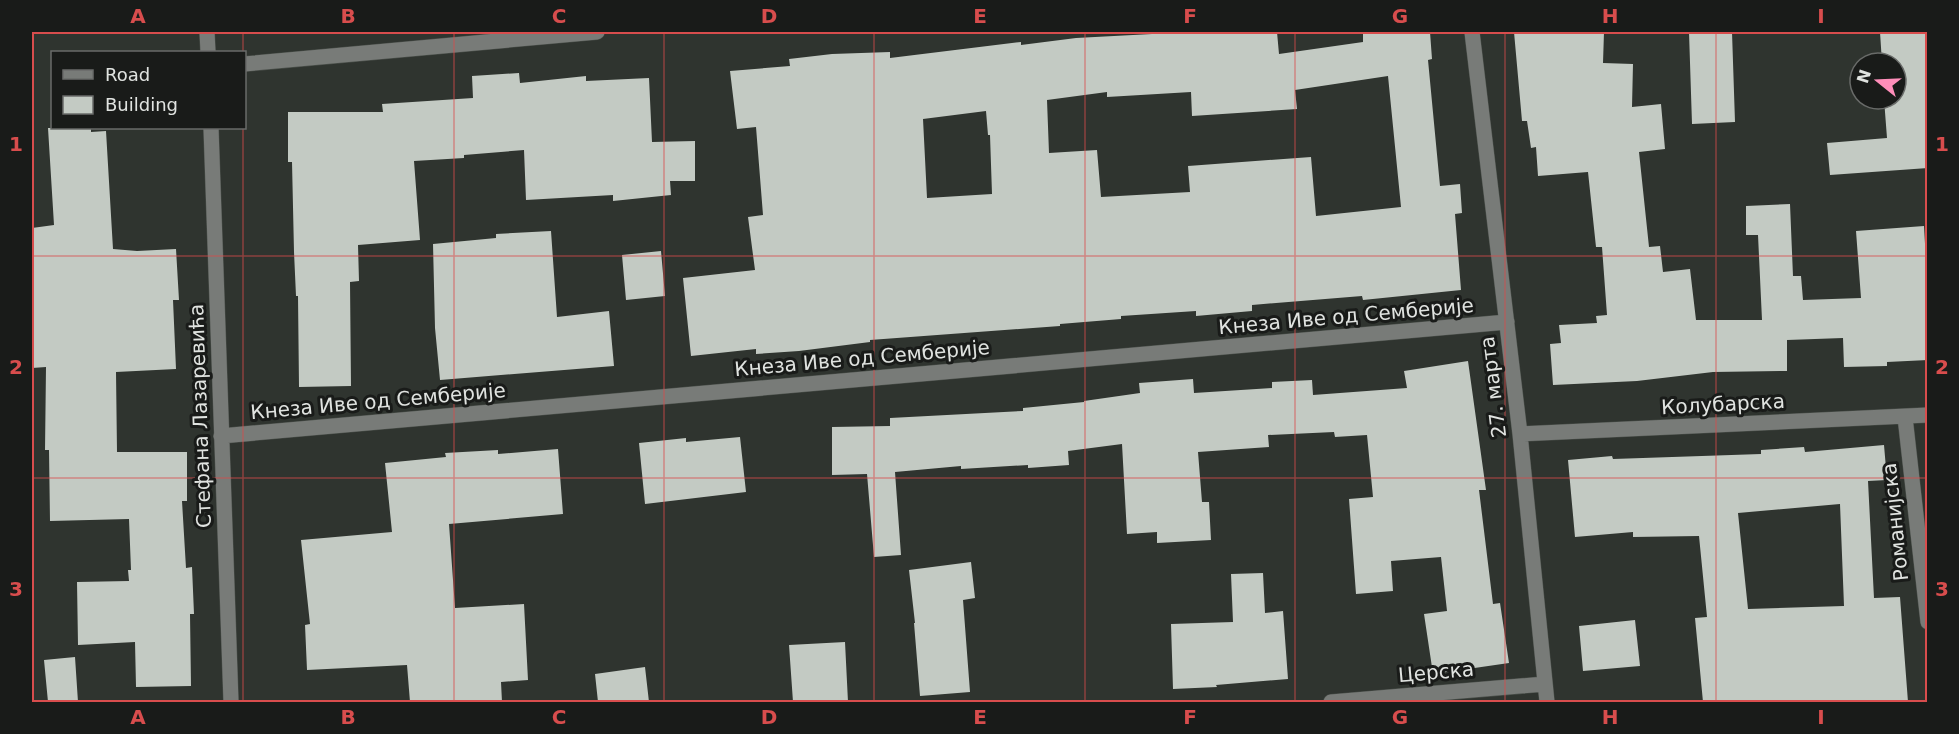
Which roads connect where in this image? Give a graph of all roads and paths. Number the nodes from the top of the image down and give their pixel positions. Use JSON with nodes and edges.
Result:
{"nodes":[{"id":1,"x":207,"y":32,"type":"edge"},
{"id":2,"x":597,"y":32,"type":"edge"},
{"id":3,"x":1472,"y":32,"type":"edge"},
{"id":4,"x":208,"y":51,"type":"edge"},
{"id":5,"x":246,"y":64,"type":"edge"},
{"id":6,"x":211,"y":129,"type":"edge"},
{"id":7,"x":1507,"y":322,"type":"junction"},
{"id":8,"x":1928,"y":415,"type":"edge"},
{"id":9,"x":1905,"y":417,"type":"junction"},
{"id":10,"x":1520,"y":434,"type":"junction"},
{"id":11,"x":221,"y":436,"type":"junction"},
{"id":12,"x":1928,"y":622,"type":"edge"},
{"id":13,"x":1545,"y":684,"type":"junction"},
{"id":14,"x":231,"y":702,"type":"edge"},
{"id":15,"x":1331,"y":702,"type":"edge"},
{"id":16,"x":1547,"y":702,"type":"edge"}],
"edges":[{"from":1,"to":4,"type":"street"},
{"from":2,"to":5,"type":"street"},
{"from":3,"to":7,"type":"street","name":"27. марта"},
{"from":6,"to":11,"type":"street","name":"Стефана Лазаревића"},
{"from":7,"to":10,"type":"street","name":"27. марта"},
{"from":7,"to":11,"type":"street","name":"Кнеза Иве од Семберије"},
{"from":8,"to":9,"type":"street","name":"Колубарска"},
{"from":9,"to":10,"type":"street","name":"Колубарска"},
{"from":9,"to":12,"type":"street","name":"Романијска"},
{"from":10,"to":13,"type":"street","name":"27. марта"},
{"from":11,"to":14,"type":"street","name":"Стефана Лазаревића"},
{"from":13,"to":15,"type":"street","name":"Церска"},
{"from":13,"to":16,"type":"street","name":"27. марта"}]}
